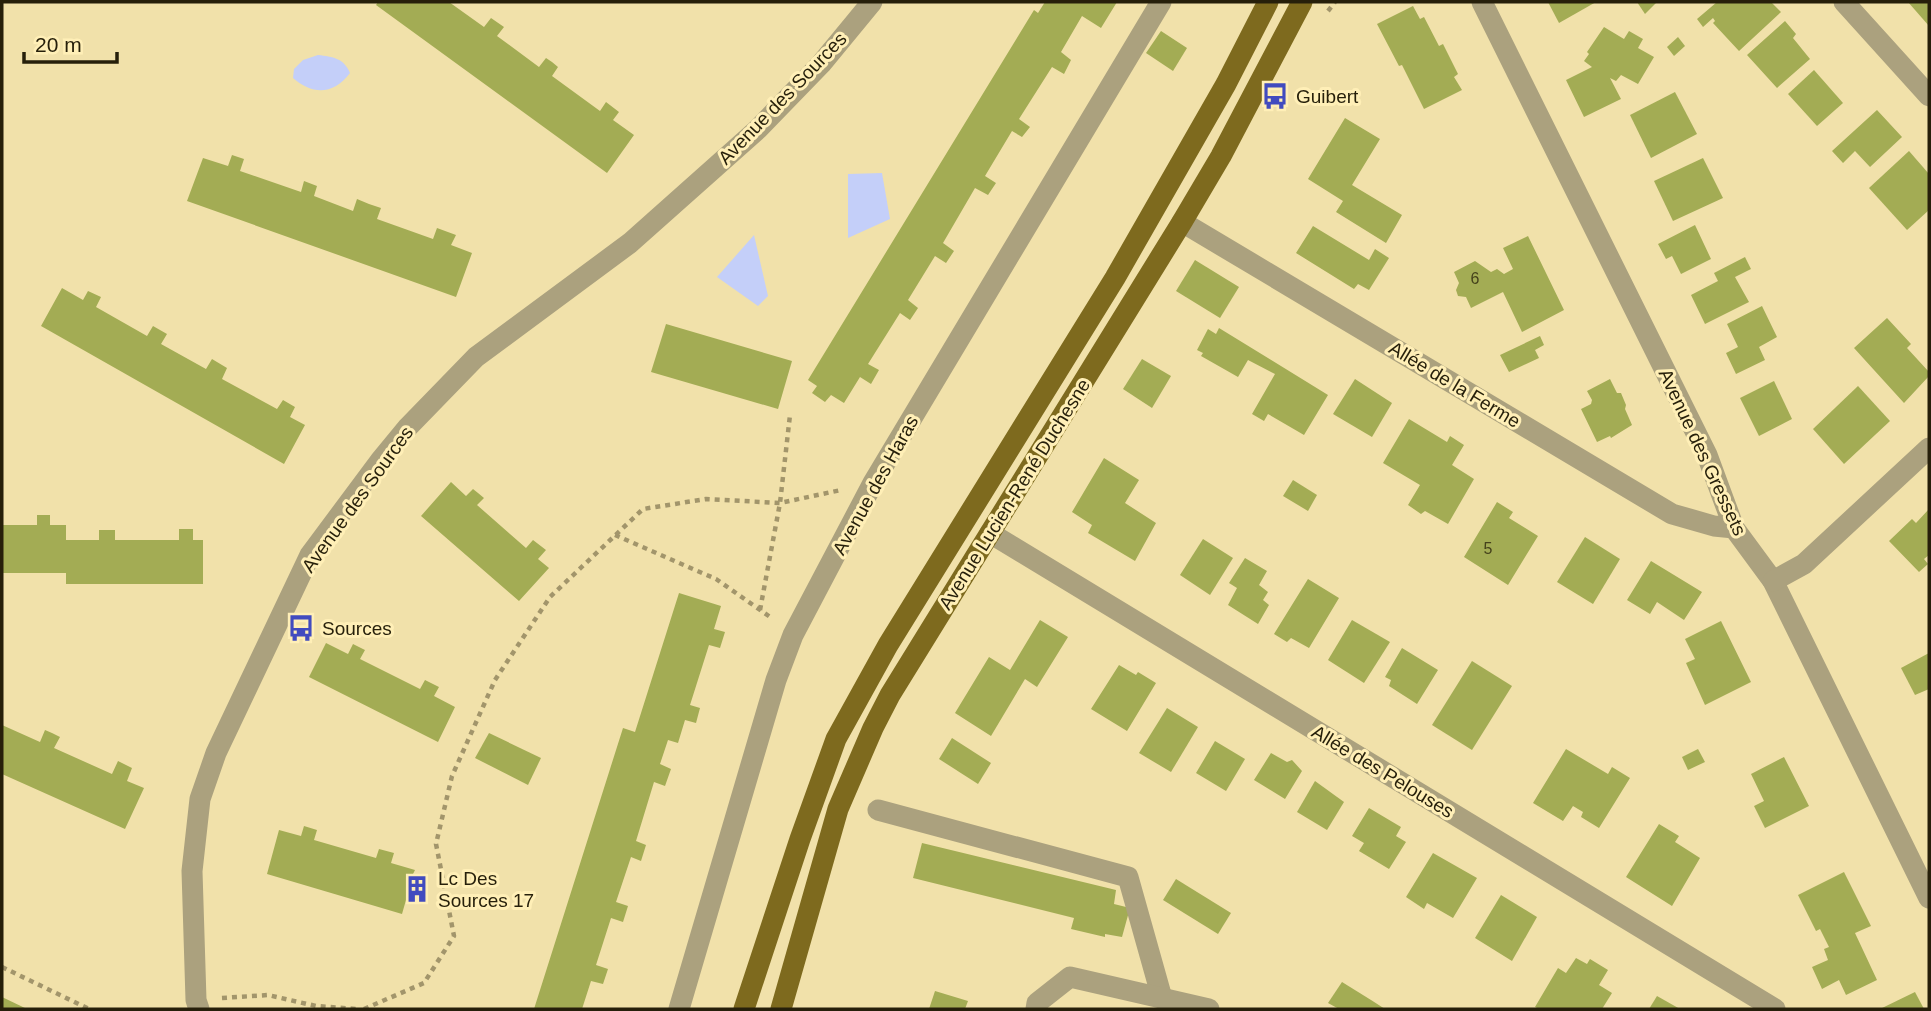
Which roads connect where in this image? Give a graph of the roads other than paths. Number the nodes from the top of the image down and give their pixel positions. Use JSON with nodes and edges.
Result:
{"nodes":[{"id":1,"x":872,"y":2,"type":"edge"},
{"id":2,"x":1161,"y":2,"type":"edge"},
{"id":3,"x":1268,"y":2,"type":"edge"},
{"id":4,"x":1302,"y":2,"type":"edge"},
{"id":5,"x":1482,"y":2,"type":"edge"},
{"id":6,"x":1844,"y":2,"type":"edge"},
{"id":7,"x":1929,"y":96,"type":"edge"},
{"id":8,"x":1182,"y":222,"type":"junction"},
{"id":9,"x":1929,"y":448,"type":"edge"},
{"id":10,"x":1734,"y":528,"type":"junction"},
{"id":11,"x":990,"y":533,"type":"junction"},
{"id":12,"x":1773,"y":581,"type":"junction"},
{"id":13,"x":878,"y":810,"type":"dead end"},
{"id":14,"x":1929,"y":898,"type":"edge"},
{"id":15,"x":1162,"y":998,"type":"junction"},
{"id":16,"x":198,"y":1005,"type":"edge"},
{"id":17,"x":679,"y":1009,"type":"edge"},
{"id":18,"x":744,"y":1009,"type":"edge"},
{"id":19,"x":780,"y":1009,"type":"edge"},
{"id":20,"x":1036,"y":1009,"type":"edge"},
{"id":21,"x":1209,"y":1009,"type":"edge"},
{"id":22,"x":1775,"y":1009,"type":"edge"}],
"edges":[{"from":1,"to":16,"type":"street","name":"Avenue des Sources"},
{"from":2,"to":17,"type":"street","name":"Avenue des Haras"},
{"from":3,"to":18,"type":"main road","name":"Avenue Lucien-René Duchesne"},
{"from":4,"to":8,"type":"main road","name":"Avenue Lucien-René Duchesne"},
{"from":5,"to":10,"type":"street","name":"Avenue des Gressets"},
{"from":6,"to":7,"type":"street"},
{"from":8,"to":10,"type":"street","name":"Allée de la Ferme"},
{"from":8,"to":11,"type":"main road","name":"Avenue Lucien-René Duchesne"},
{"from":9,"to":12,"type":"street"},
{"from":10,"to":12,"type":"street","name":"Avenue des Gressets"},
{"from":11,"to":19,"type":"main road","name":"Avenue Lucien-René Duchesne"},
{"from":11,"to":22,"type":"street","name":"Allée des Pelouses"},
{"from":12,"to":14,"type":"street","name":"Avenue des Gressets"},
{"from":13,"to":15,"type":"street"},
{"from":15,"to":20,"type":"street"},
{"from":15,"to":21,"type":"street"}]}
